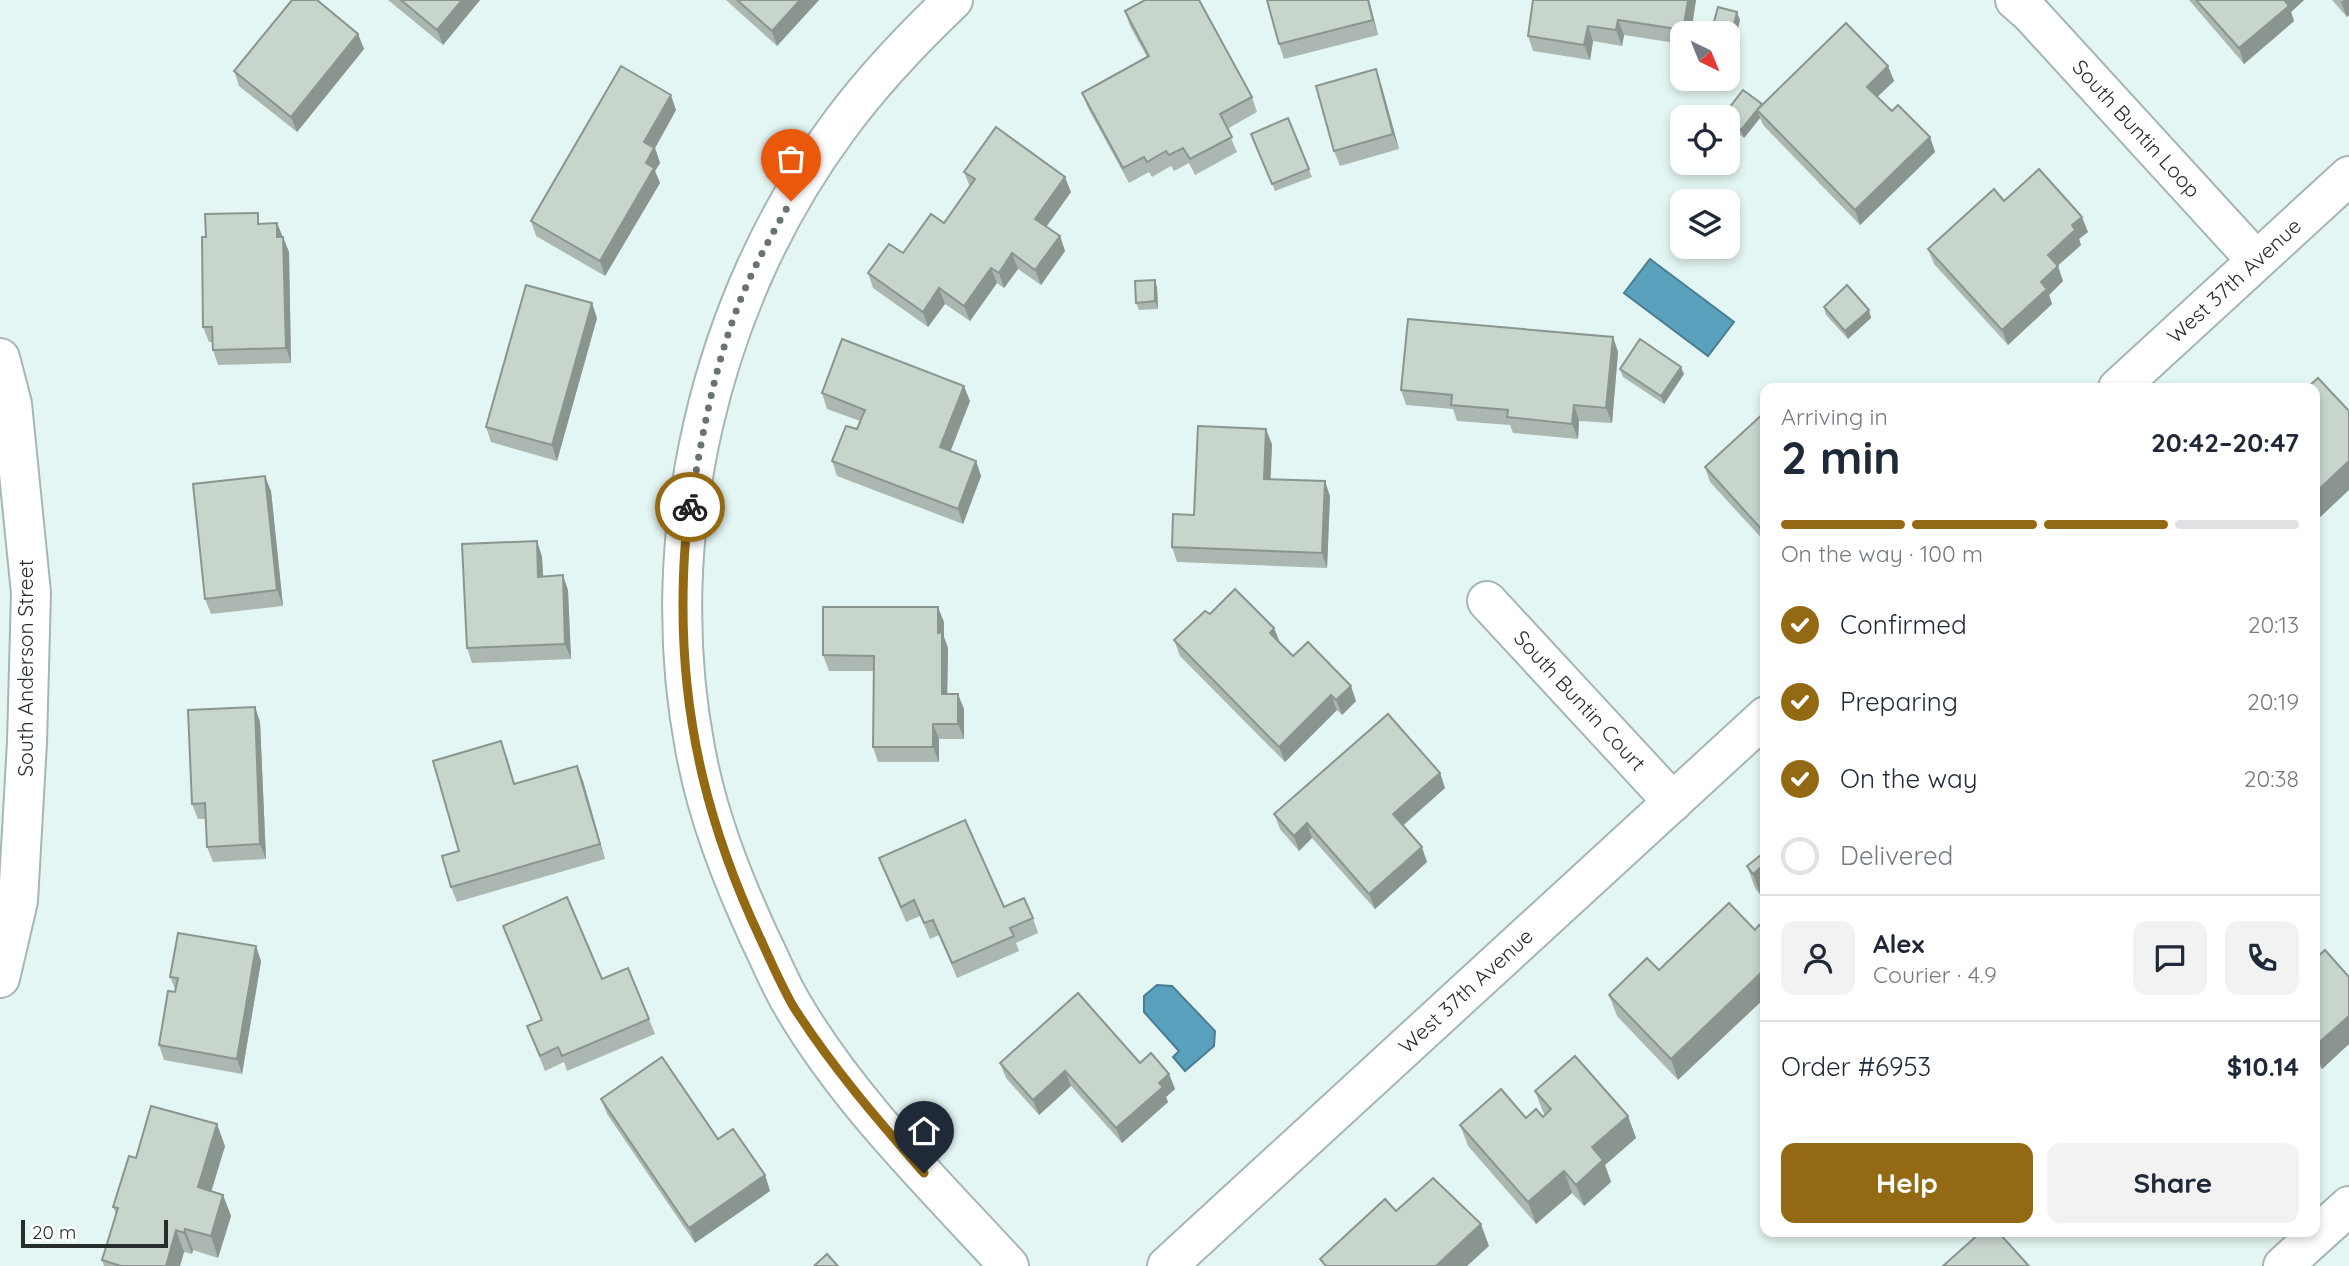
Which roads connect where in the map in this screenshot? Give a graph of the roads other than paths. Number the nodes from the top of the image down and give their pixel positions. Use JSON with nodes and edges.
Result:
{"nodes":[{"id":1,"x":953,"y":0,"type":"edge"},
{"id":2,"x":2015,"y":0,"type":"edge"},
{"id":3,"x":2349,"y":176,"type":"edge"},
{"id":4,"x":2256,"y":260,"type":"junction"},
{"id":5,"x":0,"y":358,"type":"edge"},
{"id":6,"x":2123,"y":383,"type":"edge"},
{"id":7,"x":1487,"y":601,"type":"dead end"},
{"id":8,"x":1760,"y":722,"type":"edge"},
{"id":9,"x":1673,"y":802,"type":"junction"},
{"id":10,"x":0,"y":978,"type":"edge"},
{"id":11,"x":2349,"y":1206,"type":"edge"},
{"id":12,"x":2320,"y":1233,"type":"edge"},
{"id":13,"x":2315,"y":1237,"type":"edge"},
{"id":14,"x":1009,"y":1266,"type":"edge"},
{"id":15,"x":1167,"y":1266,"type":"edge"},
{"id":16,"x":2284,"y":1266,"type":"edge"}],
"edges":[{"from":1,"to":14,"type":"street"},
{"from":2,"to":4,"type":"street","name":"South Buntin Loop"},
{"from":3,"to":4,"type":"street","name":"West 37th Avenue"},
{"from":4,"to":6,"type":"street","name":"West 37th Avenue"},
{"from":5,"to":10,"type":"street","name":"South Anderson Street"},
{"from":7,"to":9,"type":"street","name":"South Buntin Court"},
{"from":8,"to":9,"type":"street","name":"West 37th Avenue"},
{"from":9,"to":15,"type":"street","name":"West 37th Avenue"},
{"from":11,"to":12,"type":"street"},
{"from":13,"to":16,"type":"street"}]}
